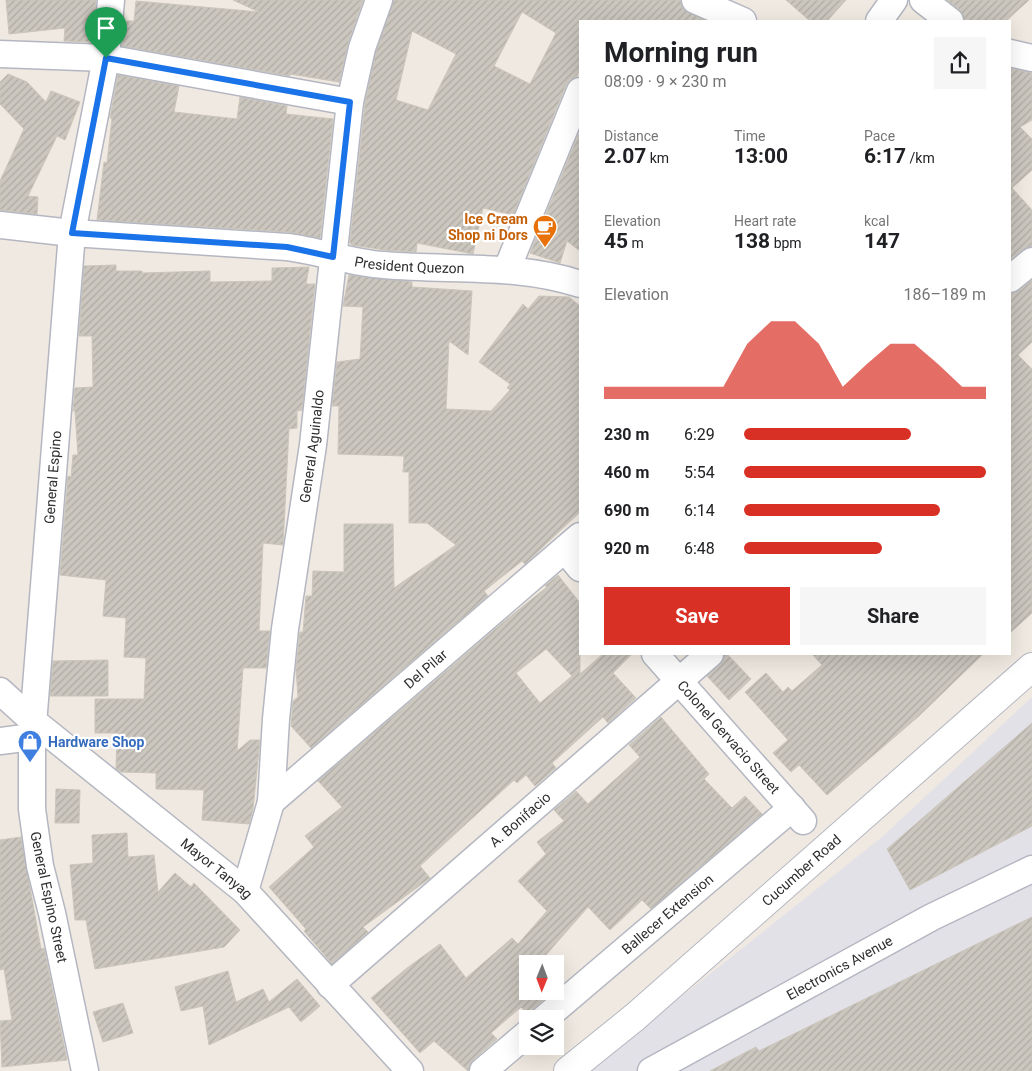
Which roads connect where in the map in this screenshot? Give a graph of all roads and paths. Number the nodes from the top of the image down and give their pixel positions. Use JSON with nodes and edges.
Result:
{"nodes":[{"id":1,"x":111,"y":0,"type":"edge"},
{"id":2,"x":379,"y":0,"type":"edge"},
{"id":3,"x":695,"y":0,"type":"edge"},
{"id":4,"x":894,"y":0,"type":"edge"},
{"id":5,"x":923,"y":0,"type":"edge"},
{"id":6,"x":741,"y":20,"type":"edge"},
{"id":7,"x":880,"y":20,"type":"edge"},
{"id":8,"x":949,"y":20,"type":"edge"},
{"id":9,"x":1011,"y":53,"type":"edge"},
{"id":10,"x":0,"y":54,"type":"edge"},
{"id":11,"x":106,"y":58,"type":"junction"},
{"id":12,"x":1032,"y":58,"type":"edge"},
{"id":13,"x":579,"y":93,"type":"edge"},
{"id":14,"x":350,"y":102,"type":"junction"},
{"id":15,"x":0,"y":226,"type":"edge"},
{"id":16,"x":72,"y":233,"type":"junction"},
{"id":17,"x":333,"y":257,"type":"junction"},
{"id":18,"x":1032,"y":262,"type":"edge"},
{"id":19,"x":507,"y":269,"type":"junction"},
{"id":20,"x":1011,"y":278,"type":"edge"},
{"id":21,"x":579,"y":284,"type":"edge"},
{"id":22,"x":575,"y":552,"type":"edge"},
{"id":23,"x":656,"y":655,"type":"edge"},
{"id":24,"x":709,"y":655,"type":"edge"},
{"id":25,"x":1032,"y":667,"type":"edge"},
{"id":26,"x":678,"y":680,"type":"junction"},
{"id":27,"x":0,"y":691,"type":"edge"},
{"id":28,"x":33,"y":729,"type":"junction"},
{"id":29,"x":0,"y":741,"type":"edge"},
{"id":30,"x":271,"y":802,"type":"junction"},
{"id":31,"x":797,"y":815,"type":"joint"},
{"id":32,"x":1032,"y":869,"type":"edge"},
{"id":33,"x":245,"y":892,"type":"junction"},
{"id":34,"x":330,"y":985,"type":"junction"},
{"id":35,"x":555,"y":1010,"type":"edge"},
{"id":36,"x":519,"y":1041,"type":"edge"},
{"id":37,"x":85,"y":1071,"type":"edge"},
{"id":38,"x":410,"y":1071,"type":"edge"},
{"id":39,"x":483,"y":1071,"type":"edge"},
{"id":40,"x":568,"y":1071,"type":"edge"},
{"id":41,"x":651,"y":1071,"type":"edge"}],
"edges":[{"from":1,"to":11,"type":"street","name":"General Espino"},
{"from":2,"to":14,"type":"street","name":"General Aguinaldo"},
{"from":3,"to":6,"type":"street"},
{"from":4,"to":7,"type":"street"},
{"from":5,"to":8,"type":"street"},
{"from":9,"to":12,"type":"street"},
{"from":10,"to":11,"type":"street"},
{"from":11,"to":14,"type":"street"},
{"from":11,"to":16,"type":"street","name":"General Espino"},
{"from":13,"to":19,"type":"street"},
{"from":14,"to":17,"type":"street","name":"General Aguinaldo"},
{"from":15,"to":16,"type":"street","name":"President Quezon"},
{"from":16,"to":17,"type":"street","name":"President Quezon"},
{"from":16,"to":28,"type":"street","name":"General Espino"},
{"from":17,"to":19,"type":"street","name":"President Quezon"},
{"from":17,"to":30,"type":"street","name":"General Aguinaldo"},
{"from":18,"to":20,"type":"street"},
{"from":19,"to":21,"type":"street","name":"President Quezon"},
{"from":22,"to":30,"type":"street","name":"Del Pilar"},
{"from":23,"to":26,"type":"street","name":"Colonel Gervacio Street"},
{"from":24,"to":26,"type":"street","name":"A. Bonifacio"},
{"from":25,"to":40,"type":"main road","name":"Cucumber Road"},
{"from":26,"to":31,"type":"street","name":"Colonel Gervacio Street"},
{"from":26,"to":34,"type":"street","name":"A. Bonifacio"},
{"from":27,"to":28,"type":"street","name":"Mayor Tanyag"},
{"from":28,"to":29,"type":"street"},
{"from":28,"to":33,"type":"street","name":"Mayor Tanyag"},
{"from":28,"to":37,"type":"street","name":"General Espino Street"},
{"from":30,"to":33,"type":"street","name":"General Aguinaldo"},
{"from":31,"to":35,"type":"street","name":"Ballecer Extension"},
{"from":32,"to":41,"type":"street","name":"Electronics Avenue"},
{"from":33,"to":34,"type":"street","name":"Mayor Tanyag"},
{"from":34,"to":38,"type":"street","name":"Mayor Tanyag"},
{"from":36,"to":39,"type":"street"}]}
